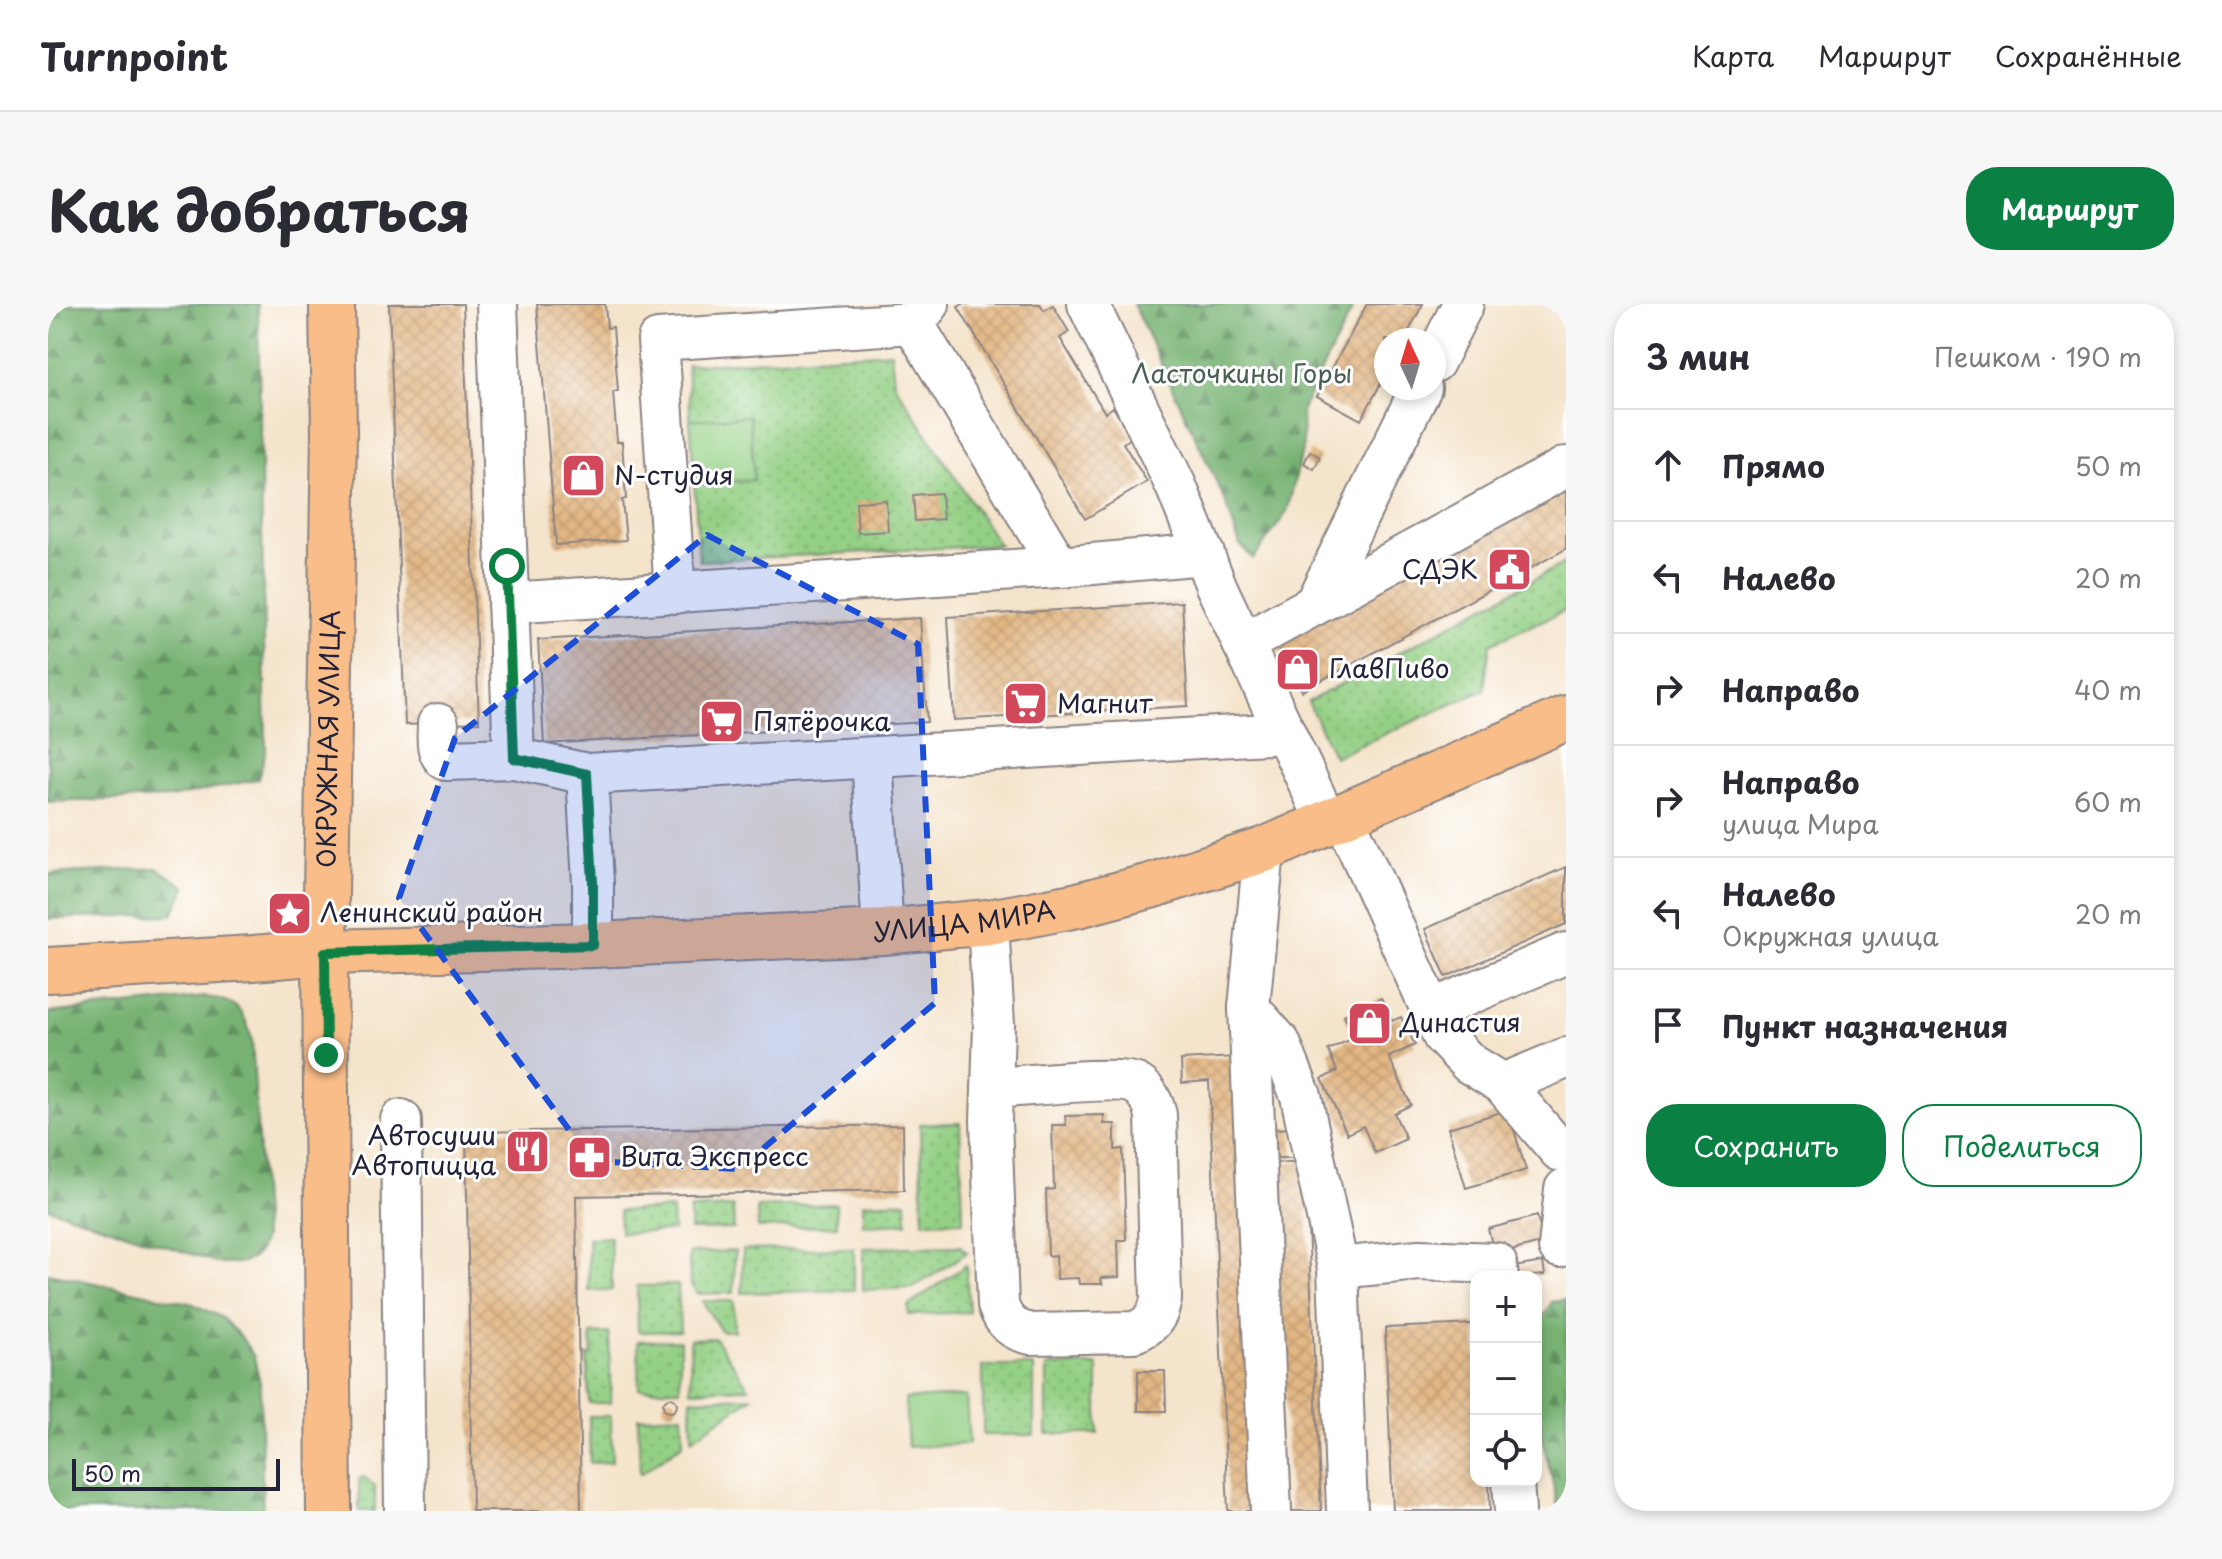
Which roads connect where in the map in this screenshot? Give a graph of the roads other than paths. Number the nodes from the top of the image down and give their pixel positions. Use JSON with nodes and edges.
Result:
{"nodes":[{"id":1,"x":332,"y":304,"type":"edge"},
{"id":2,"x":497,"y":304,"type":"edge"},
{"id":3,"x":1088,"y":304,"type":"edge"},
{"id":4,"x":1463,"y":304,"type":"edge"},
{"id":5,"x":921,"y":313,"type":"edge"},
{"id":6,"x":1446,"y":338,"type":"edge"},
{"id":7,"x":1415,"y":400,"type":"edge"},
{"id":8,"x":1566,"y":467,"type":"edge"},
{"id":9,"x":1204,"y":554,"type":"junction"},
{"id":10,"x":1059,"y":567,"type":"junction"},
{"id":11,"x":675,"y":593,"type":"junction"},
{"id":12,"x":508,"y":603,"type":"junction"},
{"id":13,"x":1315,"y":604,"type":"junction"},
{"id":14,"x":1243,"y":644,"type":"junction"},
{"id":15,"x":1566,"y":718,"type":"edge"},
{"id":16,"x":438,"y":724,"type":"dead end"},
{"id":17,"x":1285,"y":733,"type":"junction"},
{"id":18,"x":514,"y":758,"type":"junction"},
{"id":19,"x":872,"y":759,"type":"junction"},
{"id":20,"x":587,"y":774,"type":"junction"},
{"id":21,"x":1335,"y":818,"type":"junction"},
{"id":22,"x":1264,"y":850,"type":"junction"},
{"id":23,"x":988,"y":922,"type":"junction"},
{"id":24,"x":883,"y":932,"type":"junction"},
{"id":25,"x":593,"y":945,"type":"junction"},
{"id":26,"x":325,"y":952,"type":"junction"},
{"id":27,"x":1566,"y":953,"type":"edge"},
{"id":28,"x":48,"y":970,"type":"edge"},
{"id":29,"x":1249,"y":1008,"type":"junction"},
{"id":30,"x":1432,"y":1010,"type":"junction"},
{"id":31,"x":1566,"y":1058,"type":"edge"},
{"id":32,"x":1503,"y":1084,"type":"junction"},
{"id":33,"x":992,"y":1088,"type":"junction"},
{"id":34,"x":401,"y":1120,"type":"dead end"},
{"id":35,"x":1562,"y":1150,"type":"edge"},
{"id":36,"x":1565,"y":1189,"type":"edge"},
{"id":37,"x":1559,"y":1247,"type":"dead end"},
{"id":38,"x":1338,"y":1268,"type":"junction"},
{"id":39,"x":1497,"y":1271,"type":"edge"},
{"id":40,"x":1513,"y":1487,"type":"edge"},
{"id":41,"x":329,"y":1511,"type":"edge"},
{"id":42,"x":405,"y":1511,"type":"edge"},
{"id":43,"x":1271,"y":1511,"type":"edge"},
{"id":44,"x":1347,"y":1511,"type":"edge"},
{"id":45,"x":1515,"y":1511,"type":"edge"}],
"edges":[{"from":1,"to":26,"type":"main road","name":"ОКРУЖНАЯ УЛИЦА"},
{"from":2,"to":12,"type":"lane"},
{"from":3,"to":9,"type":"lane"},
{"from":4,"to":6,"type":"lane"},
{"from":5,"to":10,"type":"lane"},
{"from":5,"to":11,"type":"lane"},
{"from":7,"to":13,"type":"lane"},
{"from":8,"to":13,"type":"lane"},
{"from":9,"to":10,"type":"lane"},
{"from":9,"to":14,"type":"lane"},
{"from":10,"to":11,"type":"lane"},
{"from":11,"to":12,"type":"lane"},
{"from":12,"to":18,"type":"lane"},
{"from":13,"to":14,"type":"lane"},
{"from":14,"to":17,"type":"lane"},
{"from":15,"to":21,"type":"main road","name":"УЛИЦА МИРА"},
{"from":16,"to":18,"type":"lane"},
{"from":17,"to":19,"type":"lane"},
{"from":17,"to":21,"type":"lane"},
{"from":18,"to":20,"type":"lane"},
{"from":19,"to":20,"type":"lane"},
{"from":19,"to":24,"type":"lane"},
{"from":20,"to":25,"type":"lane"},
{"from":21,"to":22,"type":"main road","name":"УЛИЦА МИРА"},
{"from":21,"to":30,"type":"lane"},
{"from":22,"to":23,"type":"main road","name":"УЛИЦА МИРА"},
{"from":22,"to":29,"type":"lane"},
{"from":23,"to":24,"type":"main road","name":"УЛИЦА МИРА"},
{"from":23,"to":33,"type":"lane"},
{"from":24,"to":25,"type":"main road","name":"УЛИЦА МИРА"},
{"from":25,"to":26,"type":"main road","name":"УЛИЦА МИРА"},
{"from":26,"to":28,"type":"main road","name":"УЛИЦА МИРА"},
{"from":26,"to":41,"type":"main road","name":"ОКРУЖНАЯ УЛИЦА"},
{"from":27,"to":30,"type":"lane"},
{"from":29,"to":38,"type":"lane"},
{"from":29,"to":43,"type":"lane"},
{"from":30,"to":32,"type":"lane"},
{"from":31,"to":32,"type":"lane"},
{"from":32,"to":35,"type":"lane"},
{"from":33,"to":33,"type":"lane"},
{"from":34,"to":42,"type":"lane"},
{"from":35,"to":36,"type":"lane"},
{"from":36,"to":37,"type":"lane"},
{"from":38,"to":39,"type":"lane"},
{"from":38,"to":44,"type":"lane"},
{"from":40,"to":45,"type":"lane"}]}
